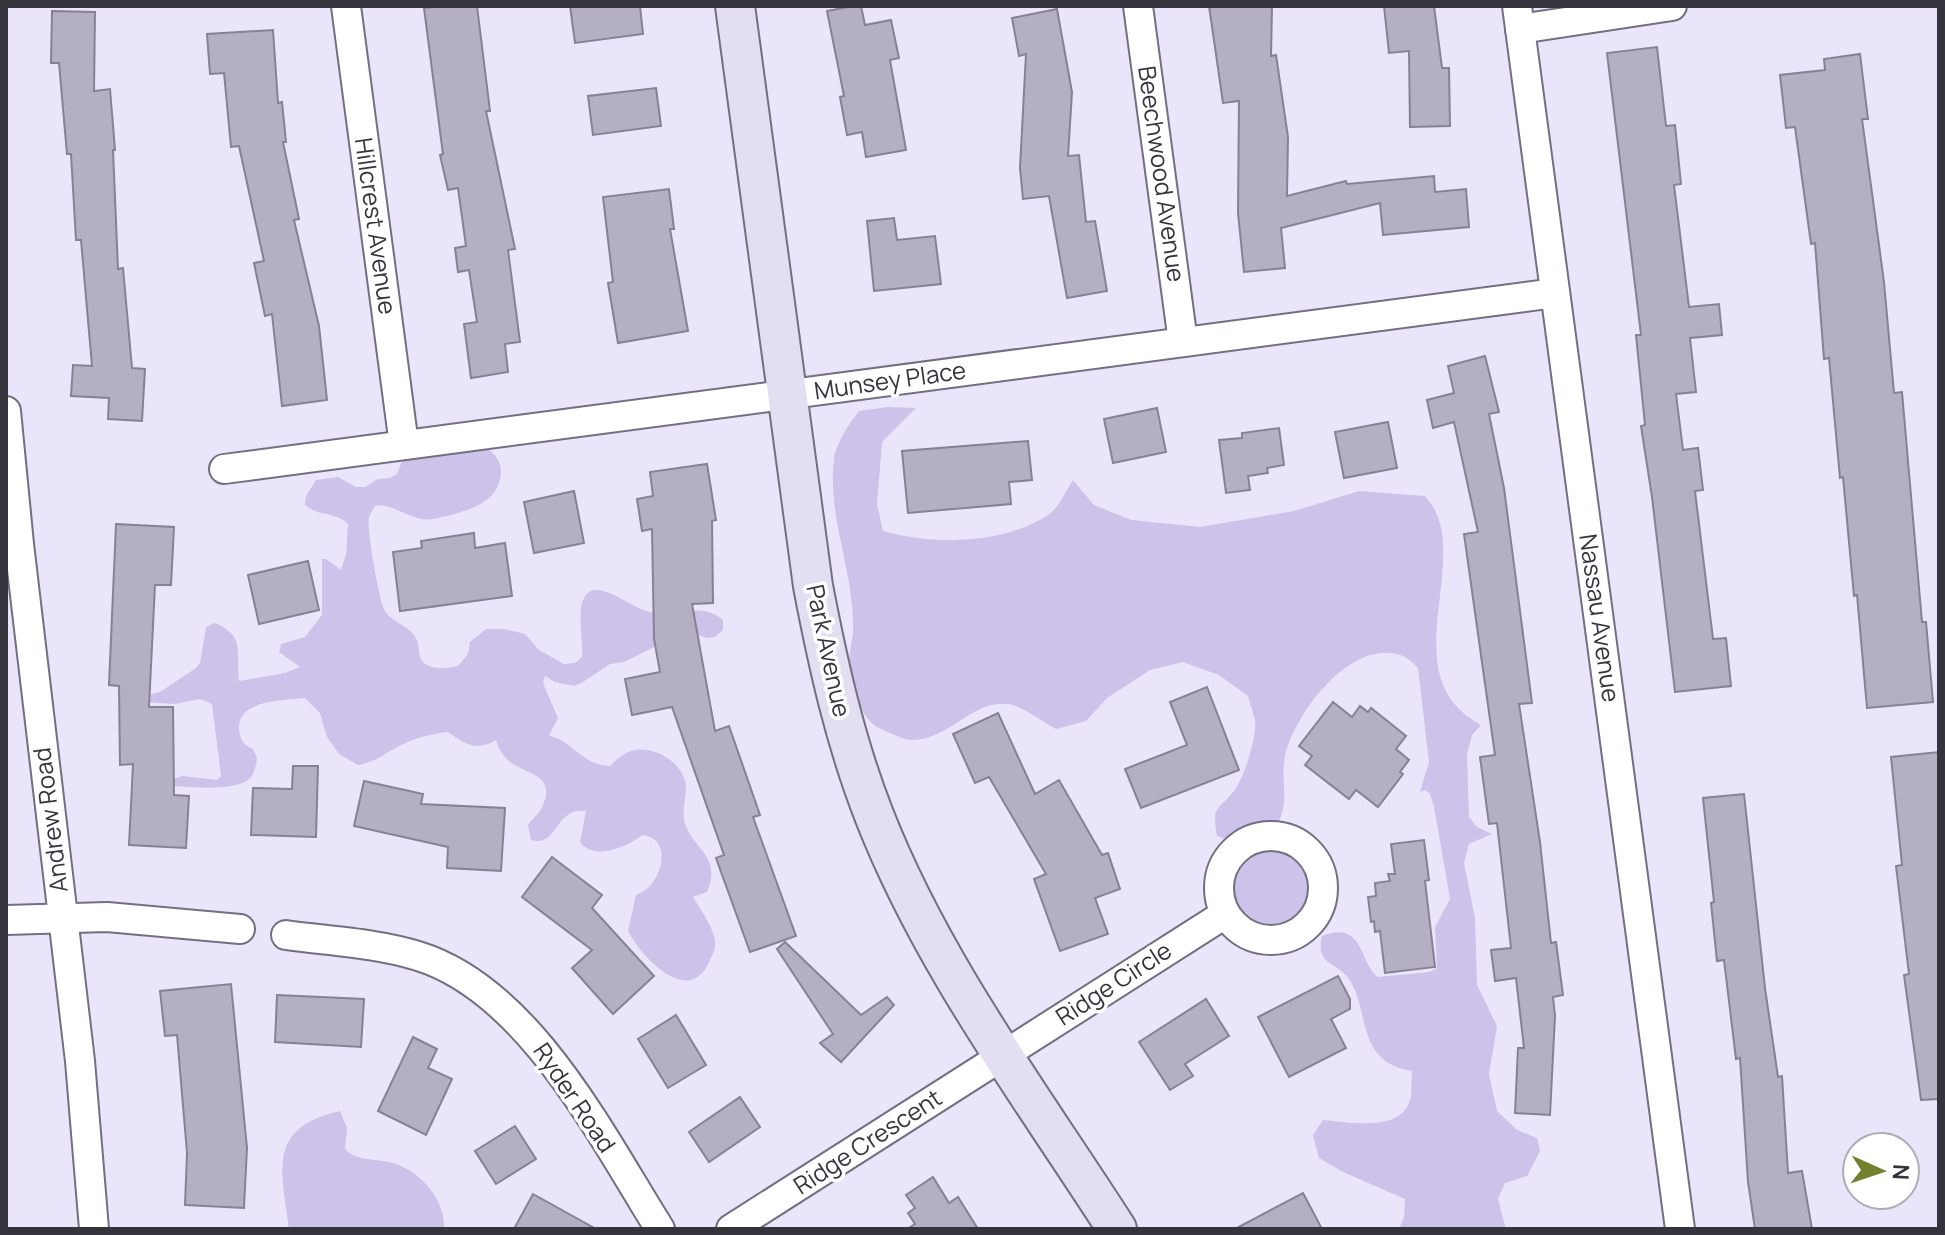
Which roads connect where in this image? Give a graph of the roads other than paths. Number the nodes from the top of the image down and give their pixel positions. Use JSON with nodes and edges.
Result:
{"nodes":[{"id":1,"x":346,"y":6,"type":"edge"},
{"id":2,"x":735,"y":6,"type":"edge"},
{"id":3,"x":1138,"y":6,"type":"edge"},
{"id":4,"x":1672,"y":6,"type":"edge"},
{"id":5,"x":1519,"y":18,"type":"edge"},
{"id":6,"x":1555,"y":293,"type":"junction"},
{"id":7,"x":1183,"y":342,"type":"junction"},
{"id":8,"x":788,"y":394,"type":"junction"},
{"id":9,"x":6,"y":411,"type":"edge"},
{"id":10,"x":404,"y":445,"type":"junction"},
{"id":11,"x":224,"y":469,"type":"dead end"},
{"id":12,"x":13,"y":545,"type":"edge"},
{"id":13,"x":1225,"y":914,"type":"dead end"},
{"id":14,"x":62,"y":918,"type":"junction"},
{"id":15,"x":6,"y":920,"type":"edge"},
{"id":16,"x":240,"y":929,"type":"dead end"},
{"id":17,"x":286,"y":935,"type":"dead end"},
{"id":18,"x":1004,"y":1055,"type":"junction"},
{"id":19,"x":94,"y":1229,"type":"edge"},
{"id":20,"x":660,"y":1229,"type":"edge"},
{"id":21,"x":731,"y":1229,"type":"edge"},
{"id":22,"x":1117,"y":1229,"type":"edge"},
{"id":23,"x":1680,"y":1229,"type":"edge"}],
"edges":[{"from":1,"to":10,"type":"street","name":"Hillcrest Avenue"},
{"from":2,"to":8,"type":"street","name":"Park Avenue"},
{"from":3,"to":7,"type":"street","name":"Beechwood Avenue"},
{"from":4,"to":5,"type":"street"},
{"from":5,"to":6,"type":"street","name":"Nassau Avenue"},
{"from":6,"to":7,"type":"street","name":"Munsey Place"},
{"from":6,"to":23,"type":"street","name":"Nassau Avenue"},
{"from":7,"to":8,"type":"street","name":"Munsey Place"},
{"from":8,"to":10,"type":"street","name":"Munsey Place"},
{"from":8,"to":18,"type":"street","name":"Park Avenue"},
{"from":9,"to":12,"type":"street","name":"Andrew Road"},
{"from":10,"to":11,"type":"street","name":"Munsey Place"},
{"from":12,"to":14,"type":"street","name":"Andrew Road"},
{"from":13,"to":18,"type":"street","name":"Ridge Circle"},
{"from":14,"to":15,"type":"street"},
{"from":14,"to":16,"type":"street"},
{"from":14,"to":19,"type":"street","name":"Andrew Road"},
{"from":17,"to":20,"type":"street","name":"Ryder Road"},
{"from":18,"to":21,"type":"street","name":"Ridge Crescent"},
{"from":18,"to":22,"type":"street","name":"Park Avenue"}]}
